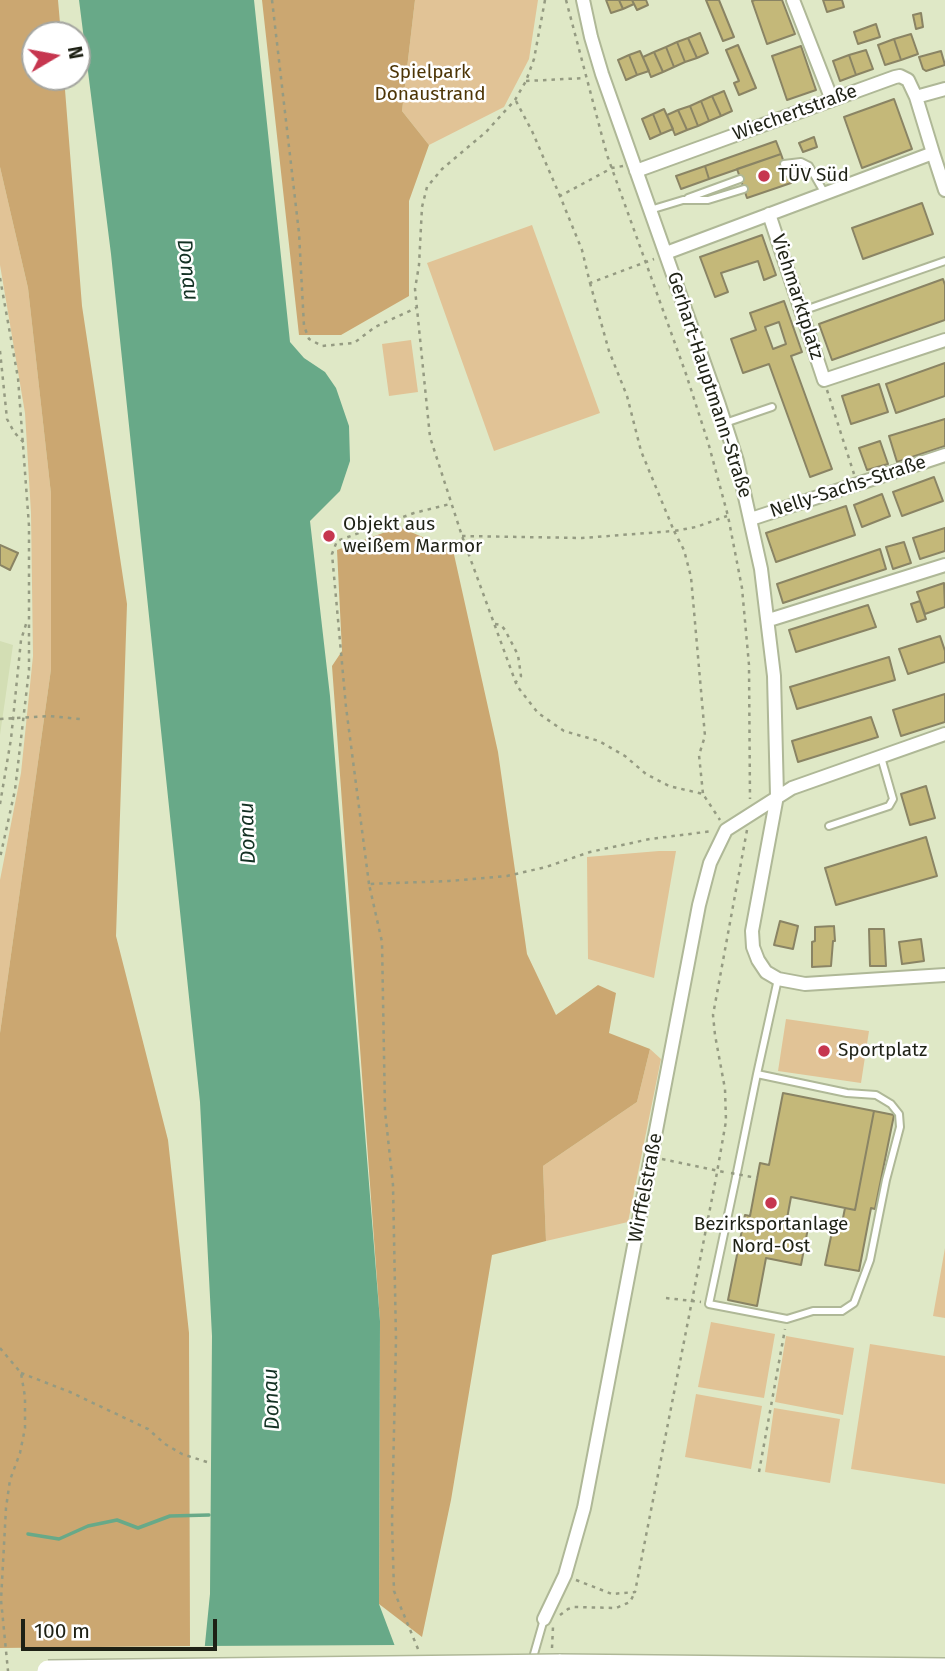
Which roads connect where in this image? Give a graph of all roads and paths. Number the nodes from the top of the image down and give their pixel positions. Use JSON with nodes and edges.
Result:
{"nodes":[{"id":1,"x":272,"y":0,"type":"edge"},
{"id":2,"x":545,"y":0,"type":"edge"},
{"id":3,"x":566,"y":0,"type":"edge"},
{"id":4,"x":583,"y":0,"type":"edge"},
{"id":5,"x":793,"y":0,"type":"edge"},
{"id":6,"x":602,"y":74,"type":"junction"},
{"id":7,"x":586,"y":78,"type":"junction"},
{"id":8,"x":526,"y":82,"type":"junction"},
{"id":9,"x":945,"y":89,"type":"edge"},
{"id":10,"x":916,"y":97,"type":"junction"},
{"id":11,"x":515,"y":100,"type":"junction"},
{"id":12,"x":832,"y":100,"type":"junction"},
{"id":13,"x":933,"y":153,"type":"junction"},
{"id":14,"x":784,"y":164,"type":"dead end"},
{"id":15,"x":612,"y":168,"type":"junction"},
{"id":16,"x":636,"y":171,"type":"junction"},
{"id":17,"x":788,"y":173,"type":"dead end"},
{"id":18,"x":815,"y":174,"type":"junction"},
{"id":19,"x":740,"y":179,"type":"dead end"},
{"id":20,"x":744,"y":188,"type":"dead end"},
{"id":21,"x":945,"y":190,"type":"edge"},
{"id":22,"x":824,"y":192,"type":"junction"},
{"id":23,"x":560,"y":196,"type":"junction"},
{"id":24,"x":683,"y":200,"type":"junction"},
{"id":25,"x":650,"y":210,"type":"junction"},
{"id":26,"x":769,"y":214,"type":"junction"},
{"id":27,"x":666,"y":253,"type":"junction"},
{"id":28,"x":945,"y":261,"type":"edge"},
{"id":29,"x":645,"y":263,"type":"junction"},
{"id":30,"x":0,"y":278,"type":"edge"},
{"id":31,"x":590,"y":283,"type":"junction"},
{"id":32,"x":416,"y":308,"type":"junction"},
{"id":33,"x":801,"y":312,"type":"junction"},
{"id":34,"x":945,"y":340,"type":"edge"},
{"id":35,"x":0,"y":351,"type":"edge"},
{"id":36,"x":824,"y":380,"type":"junction"},
{"id":37,"x":772,"y":407,"type":"dead end"},
{"id":38,"x":725,"y":423,"type":"junction"},
{"id":39,"x":24,"y":444,"type":"junction"},
{"id":40,"x":945,"y":455,"type":"edge"},
{"id":41,"x":858,"y":484,"type":"junction"},
{"id":42,"x":452,"y":504,"type":"junction"},
{"id":43,"x":728,"y":516,"type":"junction"},
{"id":44,"x":751,"y":519,"type":"junction"},
{"id":45,"x":674,"y":531,"type":"junction"},
{"id":46,"x":462,"y":536,"type":"junction"},
{"id":47,"x":945,"y":565,"type":"edge"},
{"id":48,"x":29,"y":617,"type":"junction"},
{"id":49,"x":769,"y":620,"type":"junction"},
{"id":50,"x":495,"y":624,"type":"junction"},
{"id":51,"x":516,"y":682,"type":"junction"},
{"id":52,"x":13,"y":717,"type":"junction"},
{"id":53,"x":24,"y":717,"type":"junction"},
{"id":54,"x":0,"y":719,"type":"edge"},
{"id":55,"x":80,"y":719,"type":"dead end"},
{"id":56,"x":945,"y":734,"type":"edge"},
{"id":57,"x":881,"y":757,"type":"junction"},
{"id":58,"x":703,"y":794,"type":"junction"},
{"id":59,"x":777,"y":796,"type":"junction"},
{"id":60,"x":0,"y":804,"type":"edge"},
{"id":61,"x":750,"y":814,"type":"junction"},
{"id":62,"x":829,"y":826,"type":"dead end"},
{"id":63,"x":726,"y":830,"type":"junction"},
{"id":64,"x":0,"y":858,"type":"edge"},
{"id":65,"x":369,"y":884,"type":"junction"},
{"id":66,"x":945,"y":975,"type":"edge"},
{"id":67,"x":778,"y":979,"type":"junction"},
{"id":68,"x":757,"y":1074,"type":"junction"},
{"id":69,"x":652,"y":1157,"type":"junction"},
{"id":70,"x":718,"y":1171,"type":"junction"},
{"id":71,"x":757,"y":1178,"type":"dead end"},
{"id":72,"x":666,"y":1298,"type":"dead end"},
{"id":73,"x":692,"y":1301,"type":"junction"},
{"id":74,"x":703,"y":1303,"type":"dead end"},
{"id":75,"x":787,"y":1319,"type":"junction"},
{"id":76,"x":0,"y":1348,"type":"edge"},
{"id":77,"x":21,"y":1373,"type":"junction"},
{"id":78,"x":210,"y":1463,"type":"dead end"},
{"id":79,"x":759,"y":1472,"type":"dead end"},
{"id":80,"x":565,"y":1575,"type":"junction"},
{"id":81,"x":635,"y":1592,"type":"junction"},
{"id":82,"x":544,"y":1619,"type":"joint"},
{"id":83,"x":419,"y":1651,"type":"dead end"},
{"id":84,"x":556,"y":1657,"type":"junction"},
{"id":85,"x":945,"y":1669,"type":"edge"},
{"id":86,"x":8,"y":1671,"type":"edge"},
{"id":87,"x":48,"y":1671,"type":"edge"},
{"id":88,"x":529,"y":1671,"type":"edge"}],
"edges":[{"from":1,"to":32,"type":"path"},
{"from":2,"to":8,"type":"path"},
{"from":3,"to":7,"type":"path"},
{"from":4,"to":6,"type":"street","name":"Gerhart-Hauptmann-Straße"},
{"from":5,"to":12,"type":"street"},
{"from":6,"to":7,"type":"path"},
{"from":6,"to":16,"type":"street","name":"Gerhart-Hauptmann-Straße"},
{"from":7,"to":8,"type":"path"},
{"from":7,"to":15,"type":"path"},
{"from":8,"to":11,"type":"path"},
{"from":9,"to":10,"type":"street"},
{"from":10,"to":12,"type":"street","name":"Wiechertstraße"},
{"from":10,"to":13,"type":"street"},
{"from":11,"to":23,"type":"path"},
{"from":11,"to":32,"type":"path"},
{"from":12,"to":16,"type":"street","name":"Wiechertstraße"},
{"from":13,"to":21,"type":"street"},
{"from":13,"to":22,"type":"street","name":"Viehmarktplatz"},
{"from":14,"to":18,"type":"lane"},
{"from":15,"to":23,"type":"path"},
{"from":15,"to":29,"type":"path"},
{"from":16,"to":25,"type":"street","name":"Gerhart-Hauptmann-Straße"},
{"from":17,"to":18,"type":"lane"},
{"from":18,"to":22,"type":"lane"},
{"from":19,"to":24,"type":"lane"},
{"from":20,"to":24,"type":"lane"},
{"from":22,"to":26,"type":"street","name":"Viehmarktplatz"},
{"from":23,"to":31,"type":"path"},
{"from":24,"to":25,"type":"lane"},
{"from":25,"to":27,"type":"street","name":"Gerhart-Hauptmann-Straße"},
{"from":26,"to":27,"type":"street","name":"Viehmarktplatz"},
{"from":26,"to":33,"type":"street","name":"Viehmarktplatz"},
{"from":27,"to":29,"type":"path"},
{"from":27,"to":38,"type":"street","name":"Gerhart-Hauptmann-Straße"},
{"from":28,"to":33,"type":"lane"},
{"from":29,"to":31,"type":"path"},
{"from":29,"to":43,"type":"path"},
{"from":30,"to":39,"type":"path"},
{"from":31,"to":45,"type":"path"},
{"from":32,"to":42,"type":"path"},
{"from":33,"to":36,"type":"street","name":"Viehmarktplatz"},
{"from":34,"to":36,"type":"street"},
{"from":35,"to":39,"type":"path"},
{"from":36,"to":41,"type":"path"},
{"from":37,"to":38,"type":"lane"},
{"from":38,"to":44,"type":"street","name":"Gerhart-Hauptmann-Straße"},
{"from":39,"to":48,"type":"path"},
{"from":40,"to":41,"type":"street","name":"Nelly-Sachs-Straße"},
{"from":41,"to":44,"type":"street","name":"Nelly-Sachs-Straße"},
{"from":42,"to":46,"type":"path"},
{"from":42,"to":65,"type":"path"},
{"from":43,"to":45,"type":"path"},
{"from":43,"to":61,"type":"path"},
{"from":44,"to":49,"type":"street","name":"Gerhart-Hauptmann-Straße"},
{"from":45,"to":46,"type":"path"},
{"from":45,"to":58,"type":"path"},
{"from":46,"to":50,"type":"path"},
{"from":47,"to":49,"type":"street"},
{"from":48,"to":52,"type":"path"},
{"from":48,"to":53,"type":"path"},
{"from":49,"to":59,"type":"street","name":"Gerhart-Hauptmann-Straße"},
{"from":50,"to":51,"type":"path"},
{"from":50,"to":51,"type":"path"},
{"from":51,"to":58,"type":"path"},
{"from":52,"to":53,"type":"path"},
{"from":52,"to":54,"type":"path"},
{"from":52,"to":60,"type":"path"},
{"from":53,"to":55,"type":"path"},
{"from":53,"to":64,"type":"path"},
{"from":56,"to":57,"type":"street"},
{"from":57,"to":59,"type":"street"},
{"from":57,"to":62,"type":"lane"},
{"from":58,"to":63,"type":"path"},
{"from":59,"to":61,"type":"street"},
{"from":59,"to":67,"type":"street","name":"Gerhart-Hauptmann-Straße"},
{"from":61,"to":63,"type":"street"},
{"from":61,"to":70,"type":"path"},
{"from":63,"to":65,"type":"path"},
{"from":63,"to":69,"type":"street","name":"Wirffelstraße"},
{"from":65,"to":83,"type":"path"},
{"from":66,"to":67,"type":"street"},
{"from":67,"to":68,"type":"lane"},
{"from":68,"to":75,"type":"lane"},
{"from":68,"to":75,"type":"lane"},
{"from":69,"to":70,"type":"path"},
{"from":69,"to":80,"type":"street","name":"Wirffelstraße"},
{"from":70,"to":71,"type":"path","bridge":true},
{"from":70,"to":73,"type":"path"},
{"from":72,"to":73,"type":"path"},
{"from":73,"to":74,"type":"path"},
{"from":73,"to":81,"type":"path"},
{"from":75,"to":79,"type":"path"},
{"from":76,"to":77,"type":"path"},
{"from":77,"to":78,"type":"path"},
{"from":77,"to":86,"type":"path"},
{"from":80,"to":81,"type":"path"},
{"from":80,"to":82,"type":"street","name":"Wirffelstraße"},
{"from":81,"to":84,"type":"path"},
{"from":82,"to":88,"type":"lane"},
{"from":84,"to":85,"type":"highway"},
{"from":84,"to":87,"type":"highway","bridge":true}]}
